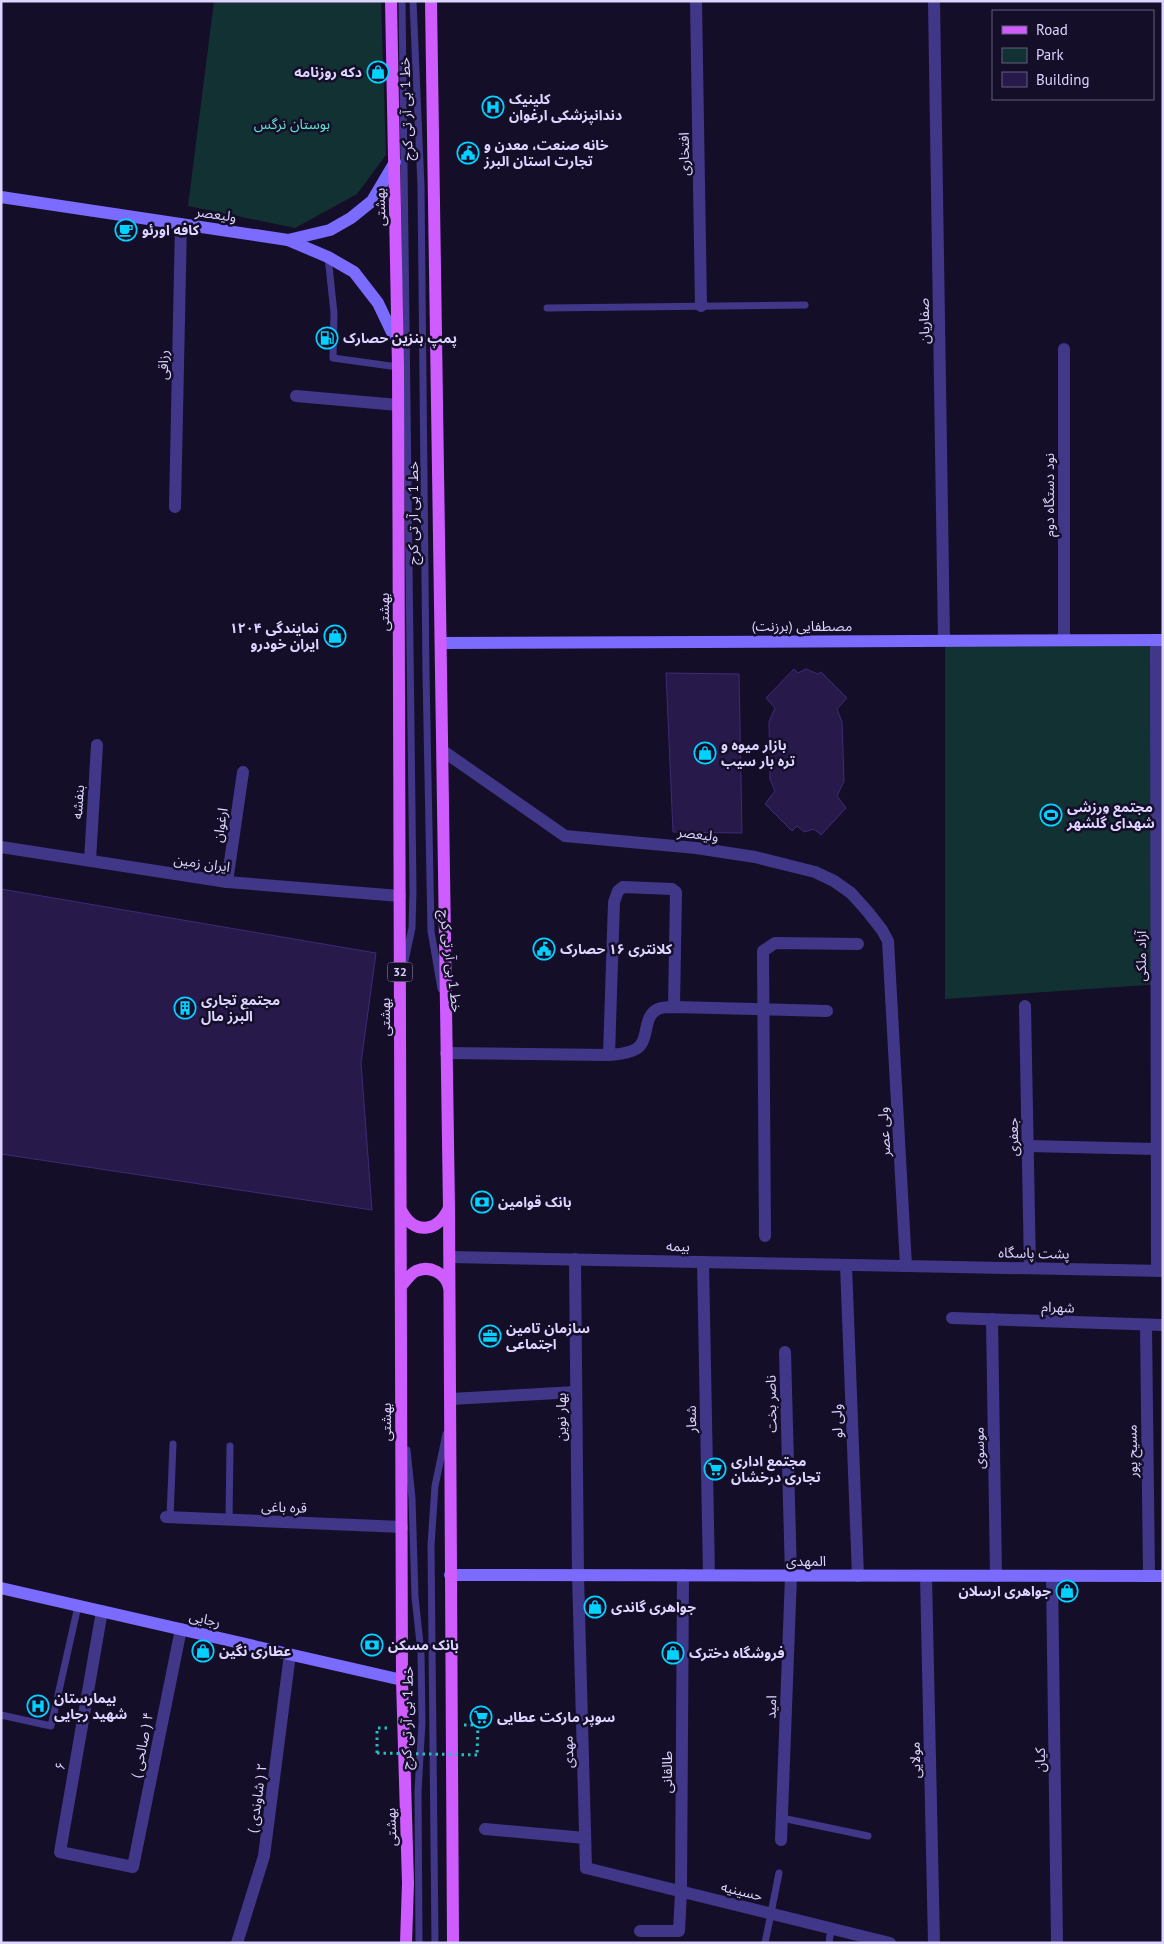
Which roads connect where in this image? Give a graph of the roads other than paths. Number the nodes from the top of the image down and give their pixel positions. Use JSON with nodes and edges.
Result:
{"nodes":[{"id":1,"x":391,"y":1,"type":"edge"},
{"id":2,"x":402,"y":1,"type":"edge"},
{"id":3,"x":413,"y":1,"type":"edge"},
{"id":4,"x":431,"y":1,"type":"edge"},
{"id":5,"x":696,"y":1,"type":"edge"},
{"id":6,"x":934,"y":1,"type":"edge"},
{"id":7,"x":394,"y":162,"type":"junction"},
{"id":8,"x":1,"y":198,"type":"edge"},
{"id":9,"x":181,"y":224,"type":"junction"},
{"id":10,"x":288,"y":240,"type":"junction"},
{"id":11,"x":328,"y":257,"type":"junction"},
{"id":12,"x":805,"y":305,"type":"dead end"},
{"id":13,"x":702,"y":306,"type":"junction"},
{"id":14,"x":547,"y":308,"type":"dead end"},
{"id":15,"x":398,"y":345,"type":"junction"},
{"id":16,"x":1064,"y":349,"type":"dead end"},
{"id":17,"x":398,"y":367,"type":"junction"},
{"id":18,"x":296,"y":396,"type":"dead end"},
{"id":19,"x":398,"y":405,"type":"junction"},
{"id":20,"x":175,"y":507,"type":"dead end"},
{"id":21,"x":944,"y":640,"type":"junction"},
{"id":22,"x":1064,"y":640,"type":"junction"},
{"id":23,"x":1159,"y":641,"type":"edge"},
{"id":24,"x":442,"y":642,"type":"junction"},
{"id":25,"x":97,"y":745,"type":"dead end"},
{"id":26,"x":443,"y":751,"type":"junction"},
{"id":27,"x":243,"y":772,"type":"dead end"},
{"id":28,"x":1,"y":847,"type":"edge"},
{"id":29,"x":90,"y":860,"type":"junction"},
{"id":30,"x":227,"y":882,"type":"junction"},
{"id":31,"x":400,"y":896,"type":"junction"},
{"id":32,"x":858,"y":944,"type":"dead end"},
{"id":33,"x":400,"y":984,"type":"junction"},
{"id":34,"x":892,"y":998,"type":"joint"},
{"id":35,"x":1026,"y":1006,"type":"dead end"},
{"id":36,"x":674,"y":1007,"type":"junction"},
{"id":37,"x":764,"y":1010,"type":"junction"},
{"id":38,"x":827,"y":1011,"type":"dead end"},
{"id":39,"x":446,"y":1024,"type":"junction"},
{"id":40,"x":446,"y":1053,"type":"junction"},
{"id":41,"x":609,"y":1055,"type":"junction"},
{"id":42,"x":1028,"y":1146,"type":"junction"},
{"id":43,"x":1156,"y":1149,"type":"junction"},
{"id":44,"x":449,"y":1208,"type":"junction"},
{"id":45,"x":401,"y":1210,"type":"junction"},
{"id":46,"x":765,"y":1236,"type":"dead end"},
{"id":47,"x":450,"y":1257,"type":"junction"},
{"id":48,"x":575,"y":1259,"type":"junction"},
{"id":49,"x":703,"y":1262,"type":"junction"},
{"id":50,"x":846,"y":1265,"type":"junction"},
{"id":51,"x":906,"y":1266,"type":"junction"},
{"id":52,"x":1030,"y":1268,"type":"junction"},
{"id":53,"x":1160,"y":1271,"type":"edge"},
{"id":54,"x":401,"y":1286,"type":"junction"},
{"id":55,"x":450,"y":1290,"type":"junction"},
{"id":56,"x":952,"y":1318,"type":"dead end"},
{"id":57,"x":992,"y":1319,"type":"junction"},
{"id":58,"x":1146,"y":1325,"type":"junction"},
{"id":59,"x":1163,"y":1325,"type":"edge"},
{"id":60,"x":785,"y":1352,"type":"dead end"},
{"id":61,"x":576,"y":1392,"type":"junction"},
{"id":62,"x":450,"y":1399,"type":"junction"},
{"id":63,"x":401,"y":1404,"type":"junction"},
{"id":64,"x":450,"y":1413,"type":"junction"},
{"id":65,"x":173,"y":1444,"type":"dead end"},
{"id":66,"x":230,"y":1446,"type":"dead end"},
{"id":67,"x":168,"y":1517,"type":"joint"},
{"id":68,"x":229,"y":1520,"type":"junction"},
{"id":69,"x":402,"y":1527,"type":"junction"},
{"id":70,"x":450,"y":1575,"type":"junction"},
{"id":71,"x":578,"y":1575,"type":"junction"},
{"id":72,"x":683,"y":1575,"type":"junction"},
{"id":73,"x":709,"y":1575,"type":"junction"},
{"id":74,"x":790,"y":1576,"type":"junction"},
{"id":75,"x":858,"y":1576,"type":"junction"},
{"id":76,"x":926,"y":1576,"type":"junction"},
{"id":77,"x":996,"y":1576,"type":"junction"},
{"id":78,"x":1052,"y":1576,"type":"junction"},
{"id":79,"x":1148,"y":1576,"type":"junction"},
{"id":80,"x":1163,"y":1576,"type":"edge"},
{"id":81,"x":1,"y":1588,"type":"edge"},
{"id":82,"x":78,"y":1606,"type":"junction"},
{"id":83,"x":102,"y":1611,"type":"junction"},
{"id":84,"x":180,"y":1629,"type":"junction"},
{"id":85,"x":290,"y":1654,"type":"junction"},
{"id":86,"x":402,"y":1680,"type":"junction"},
{"id":87,"x":1,"y":1715,"type":"edge"},
{"id":88,"x":782,"y":1818,"type":"junction"},
{"id":89,"x":485,"y":1829,"type":"dead end"},
{"id":90,"x":868,"y":1836,"type":"dead end"},
{"id":91,"x":585,"y":1838,"type":"junction"},
{"id":92,"x":781,"y":1840,"type":"dead end"},
{"id":93,"x":133,"y":1867,"type":"joint"},
{"id":94,"x":586,"y":1868,"type":"joint"},
{"id":95,"x":779,"y":1873,"type":"dead end"},
{"id":96,"x":682,"y":1892,"type":"junction"},
{"id":97,"x":771,"y":1914,"type":"junction"},
{"id":98,"x":831,"y":1928,"type":"junction"},
{"id":99,"x":640,"y":1931,"type":"dead end"},
{"id":100,"x":237,"y":1943,"type":"edge"},
{"id":101,"x":406,"y":1943,"type":"edge"},
{"id":102,"x":419,"y":1943,"type":"edge"},
{"id":103,"x":435,"y":1943,"type":"edge"},
{"id":104,"x":453,"y":1943,"type":"edge"},
{"id":105,"x":765,"y":1943,"type":"edge"},
{"id":106,"x":829,"y":1943,"type":"edge"},
{"id":107,"x":890,"y":1943,"type":"edge"},
{"id":108,"x":934,"y":1943,"type":"edge"},
{"id":109,"x":1058,"y":1943,"type":"edge"}],
"edges":[{"from":1,"to":7,"type":"main road","name":"بهشتی","number":"32"},
{"from":2,"to":33,"type":"lane","name":"خط 1 بی آر تی کرج"},
{"from":3,"to":39,"type":"lane","name":"خط 1 بی آر تی کرج"},
{"from":4,"to":24,"type":"main road"},
{"from":5,"to":13,"type":"street","name":"افتخاری"},
{"from":6,"to":21,"type":"street","name":"صفاریان"},
{"from":7,"to":10,"type":"street","name":"ولیعصر"},
{"from":7,"to":15,"type":"main road","name":"بهشتی","number":"32"},
{"from":8,"to":9,"type":"street","name":"ولیعصر"},
{"from":9,"to":10,"type":"street","name":"ولیعصر"},
{"from":9,"to":20,"type":"street","name":"رزاقی"},
{"from":10,"to":11,"type":"street"},
{"from":11,"to":15,"type":"street"},
{"from":11,"to":17,"type":"lane"},
{"from":12,"to":13,"type":"lane"},
{"from":13,"to":14,"type":"lane"},
{"from":15,"to":17,"type":"main road","name":"بهشتی","number":"32"},
{"from":16,"to":22,"type":"street","name":"نود دستگاه دوم"},
{"from":17,"to":19,"type":"main road","name":"بهشتی","number":"32"},
{"from":18,"to":19,"type":"street"},
{"from":19,"to":31,"type":"main road","name":"بهشتی","number":"32"},
{"from":21,"to":22,"type":"street","name":"مصطفایی (برزنت)"},
{"from":21,"to":24,"type":"street","name":"مصطفایی (برزنت)"},
{"from":22,"to":23,"type":"street","name":"مصطفایی (برزنت)"},
{"from":23,"to":43,"type":"street","name":"آزاد ملکی"},
{"from":24,"to":26,"type":"main road"},
{"from":25,"to":29,"type":"street","name":"بنفشه"},
{"from":26,"to":34,"type":"street","name":"ولیعصر"},
{"from":26,"to":39,"type":"main road"},
{"from":27,"to":30,"type":"street","name":"ارغوان"},
{"from":28,"to":29,"type":"street","name":"ایران زمین"},
{"from":29,"to":30,"type":"street","name":"ایران زمین"},
{"from":30,"to":31,"type":"street","name":"ایران زمین"},
{"from":31,"to":33,"type":"main road","name":"بهشتی","number":"32"},
{"from":32,"to":37,"type":"street"},
{"from":33,"to":45,"type":"main road","name":"بهشتی","number":"32"},
{"from":34,"to":51,"type":"street","name":"ولی عصر"},
{"from":35,"to":42,"type":"street","name":"جعفری"},
{"from":36,"to":37,"type":"street"},
{"from":36,"to":41,"type":"street"},
{"from":36,"to":41,"type":"street"},
{"from":37,"to":38,"type":"street"},
{"from":37,"to":46,"type":"street"},
{"from":39,"to":40,"type":"main road"},
{"from":40,"to":41,"type":"street"},
{"from":40,"to":44,"type":"main road"},
{"from":42,"to":43,"type":"street"},
{"from":42,"to":52,"type":"street","name":"جعفری"},
{"from":43,"to":53,"type":"street","name":"آزاد ملکی"},
{"from":44,"to":45,"type":"main road"},
{"from":44,"to":47,"type":"main road"},
{"from":45,"to":54,"type":"main road","name":"بهشتی","number":"32"},
{"from":47,"to":48,"type":"street","name":"بیمه"},
{"from":47,"to":55,"type":"main road"},
{"from":48,"to":49,"type":"street","name":"بیمه"},
{"from":48,"to":61,"type":"street","name":"بهار نوین"},
{"from":49,"to":50,"type":"street","name":"بیمه"},
{"from":49,"to":73,"type":"street","name":"شعار"},
{"from":50,"to":51,"type":"street","name":"بیمه"},
{"from":50,"to":75,"type":"street","name":"ولی لو"},
{"from":51,"to":52,"type":"street","name":"پشت پاسگاه"},
{"from":52,"to":53,"type":"street","name":"پشت پاسگاه"},
{"from":54,"to":55,"type":"main road"},
{"from":54,"to":63,"type":"main road","name":"بهشتی","number":"32"},
{"from":55,"to":62,"type":"main road"},
{"from":56,"to":57,"type":"street","name":"شهرام"},
{"from":57,"to":58,"type":"street","name":"شهرام"},
{"from":57,"to":77,"type":"street","name":"موسوی"},
{"from":58,"to":59,"type":"street","name":"شهرام"},
{"from":58,"to":79,"type":"street","name":"مسیح پور"},
{"from":60,"to":74,"type":"street","name":"ناصر بخت"},
{"from":61,"to":62,"type":"street"},
{"from":61,"to":71,"type":"street","name":"بهار نوین"},
{"from":62,"to":64,"type":"main road"},
{"from":63,"to":69,"type":"main road","name":"بهشتی","number":"32"},
{"from":63,"to":102,"type":"lane","name":"خط 1 بی آر تی کرج"},
{"from":64,"to":70,"type":"main road"},
{"from":64,"to":103,"type":"lane","name":"خط 1 بی آر تی کرج"},
{"from":65,"to":67,"type":"lane"},
{"from":66,"to":68,"type":"lane"},
{"from":67,"to":68,"type":"street","name":"قره باغی"},
{"from":68,"to":69,"type":"street","name":"قره باغی"},
{"from":69,"to":86,"type":"main road","name":"بهشتی","number":"32"},
{"from":70,"to":71,"type":"street","name":"المهدی"},
{"from":70,"to":104,"type":"main road"},
{"from":71,"to":72,"type":"street","name":"المهدی"},
{"from":71,"to":91,"type":"street","name":"مهدی"},
{"from":72,"to":73,"type":"street","name":"المهدی"},
{"from":72,"to":96,"type":"street","name":"طالقانی"},
{"from":73,"to":74,"type":"street","name":"المهدی"},
{"from":74,"to":75,"type":"street","name":"المهدی"},
{"from":74,"to":88,"type":"street","name":"امید"},
{"from":75,"to":76,"type":"street","name":"المهدی"},
{"from":76,"to":77,"type":"street","name":"المهدی"},
{"from":76,"to":108,"type":"street","name":"مولایی"},
{"from":77,"to":78,"type":"street","name":"المهدی"},
{"from":78,"to":79,"type":"street","name":"المهدی"},
{"from":78,"to":109,"type":"street","name":"کیان"},
{"from":79,"to":80,"type":"street","name":"المهدی"},
{"from":81,"to":82,"type":"street","name":"رجایی"},
{"from":82,"to":83,"type":"street","name":"رجایی"},
{"from":82,"to":87,"type":"lane"},
{"from":83,"to":84,"type":"street","name":"رجایی"},
{"from":83,"to":93,"type":"street","name":"۶"},
{"from":84,"to":85,"type":"street","name":"رجایی"},
{"from":84,"to":93,"type":"street","name":"( صالحی ) ۴"},
{"from":85,"to":86,"type":"street","name":"رجایی"},
{"from":85,"to":100,"type":"street","name":"( شاوندی ) ۲"},
{"from":86,"to":101,"type":"main road","name":"بهشتی","number":"32"},
{"from":88,"to":90,"type":"lane"},
{"from":88,"to":92,"type":"street","name":"امید"},
{"from":89,"to":91,"type":"street"},
{"from":91,"to":94,"type":"street","name":"مهدی"},
{"from":94,"to":96,"type":"street","name":"حسینیه"},
{"from":95,"to":97,"type":"lane"},
{"from":96,"to":97,"type":"street","name":"حسینیه"},
{"from":96,"to":99,"type":"street","name":"طالقانی"},
{"from":97,"to":98,"type":"street","name":"حسینیه"},
{"from":97,"to":105,"type":"lane"},
{"from":98,"to":106,"type":"lane"},
{"from":98,"to":107,"type":"street","name":"حسینیه"}]}
